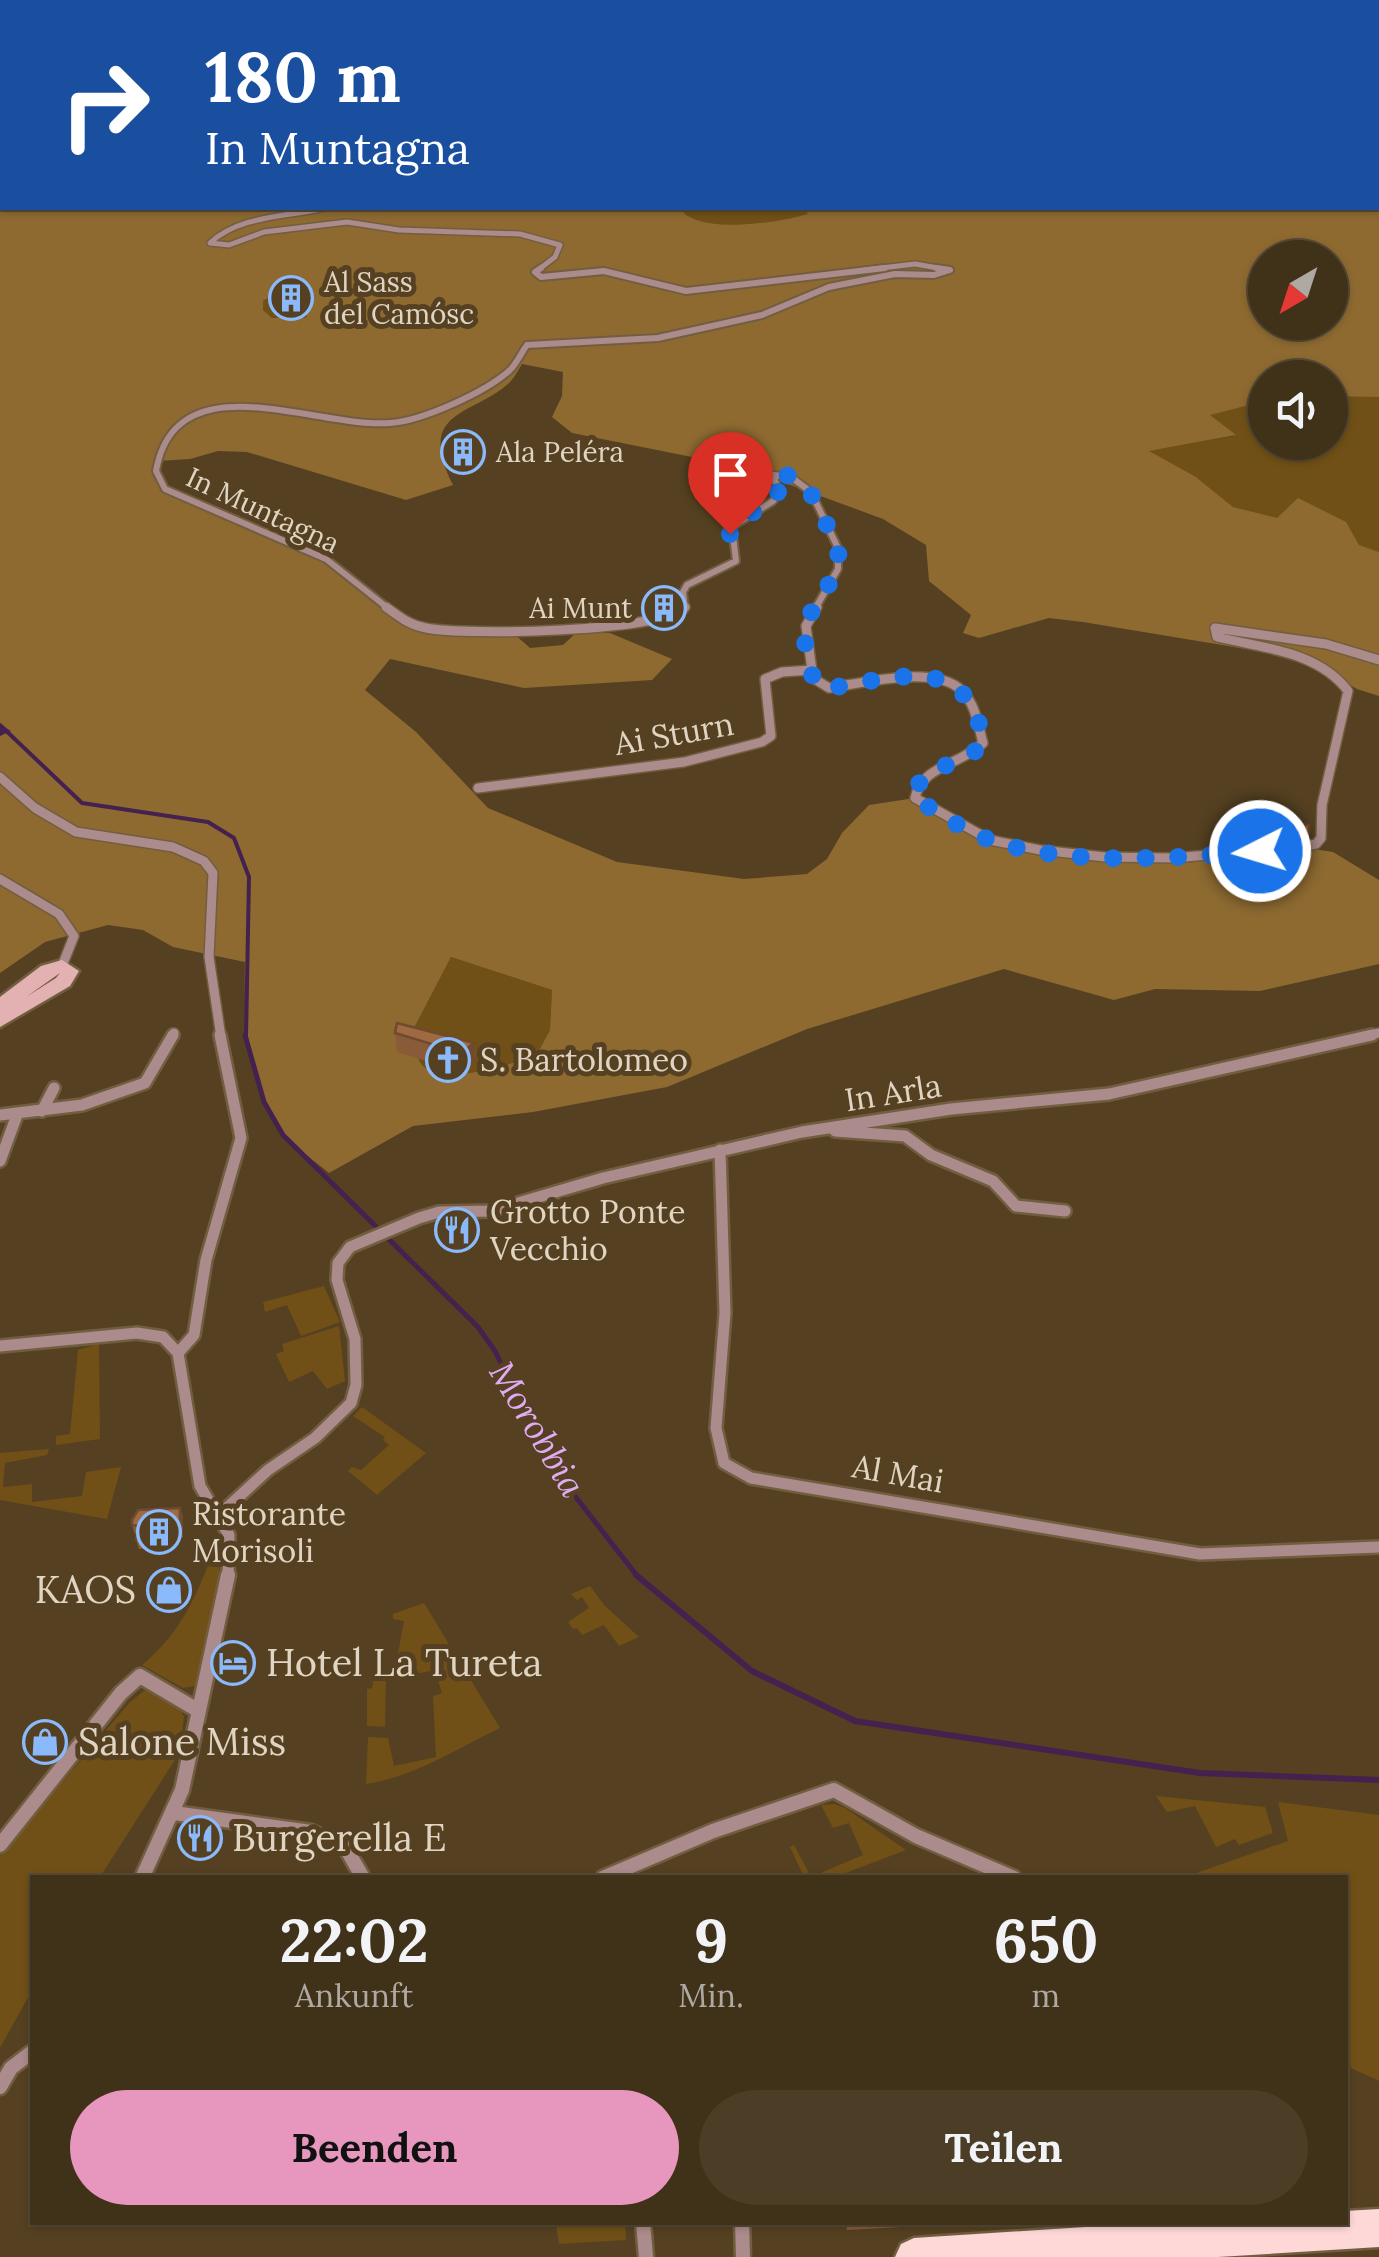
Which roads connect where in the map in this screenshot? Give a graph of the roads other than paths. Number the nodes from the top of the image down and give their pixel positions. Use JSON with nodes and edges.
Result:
{"nodes":[{"id":1,"x":316,"y":210,"type":"edge"},
{"id":2,"x":1379,"y":660,"type":"edge"},
{"id":3,"x":812,"y":670,"type":"junction"},
{"id":4,"x":0,"y":777,"type":"edge"},
{"id":5,"x":478,"y":788,"type":"dead end"},
{"id":6,"x":0,"y":879,"type":"edge"},
{"id":7,"x":64,"y":967,"type":"junction"},
{"id":8,"x":0,"y":1006,"type":"edge"},
{"id":9,"x":0,"y":1020,"type":"edge"},
{"id":10,"x":174,"y":1033,"type":"dead end"},
{"id":11,"x":1379,"y":1033,"type":"edge"},
{"id":12,"x":54,"y":1088,"type":"dead end"},
{"id":13,"x":42,"y":1111,"type":"junction"},
{"id":14,"x":0,"y":1115,"type":"edge"},
{"id":15,"x":16,"y":1115,"type":"junction"},
{"id":16,"x":825,"y":1129,"type":"junction"},
{"id":17,"x":720,"y":1150,"type":"junction"},
{"id":18,"x":0,"y":1161,"type":"edge"},
{"id":19,"x":1065,"y":1211,"type":"dead end"},
{"id":20,"x":0,"y":1346,"type":"edge"},
{"id":21,"x":178,"y":1353,"type":"junction"},
{"id":22,"x":218,"y":1516,"type":"junction"},
{"id":23,"x":1379,"y":1547,"type":"edge"},
{"id":24,"x":198,"y":1711,"type":"junction"},
{"id":25,"x":174,"y":1813,"type":"junction"},
{"id":26,"x":0,"y":1845,"type":"edge"},
{"id":27,"x":143,"y":1875,"type":"edge"},
{"id":28,"x":361,"y":1875,"type":"edge"},
{"id":29,"x":610,"y":1875,"type":"edge"},
{"id":30,"x":1007,"y":1875,"type":"edge"},
{"id":31,"x":30,"y":2054,"type":"edge"},
{"id":32,"x":0,"y":2087,"type":"edge"},
{"id":33,"x":643,"y":2225,"type":"edge"},
{"id":34,"x":742,"y":2225,"type":"edge"},
{"id":35,"x":1379,"y":2228,"type":"edge"},
{"id":36,"x":1174,"y":2232,"type":"edge"},
{"id":37,"x":960,"y":2255,"type":"edge"},
{"id":38,"x":646,"y":2257,"type":"edge"},
{"id":39,"x":743,"y":2257,"type":"edge"},
{"id":40,"x":914,"y":2257,"type":"edge"}],
"edges":[{"from":1,"to":3,"type":"street","name":"In Muntagna"},
{"from":2,"to":3,"type":"street"},
{"from":3,"to":5,"type":"street","name":"Ai Sturn"},
{"from":4,"to":21,"type":"street"},
{"from":6,"to":7,"type":"street"},
{"from":7,"to":8,"type":"street"},
{"from":7,"to":9,"type":"street"},
{"from":10,"to":13,"type":"street"},
{"from":11,"to":16,"type":"street","name":"In Arla"},
{"from":12,"to":13,"type":"street"},
{"from":13,"to":15,"type":"street"},
{"from":14,"to":15,"type":"street"},
{"from":15,"to":18,"type":"street"},
{"from":16,"to":17,"type":"street","name":"In Arla"},
{"from":16,"to":19,"type":"street"},
{"from":17,"to":22,"type":"street","name":"In Arla"},
{"from":17,"to":23,"type":"street","name":"Al Mai"},
{"from":20,"to":21,"type":"street"},
{"from":21,"to":22,"type":"street"},
{"from":22,"to":24,"type":"street"},
{"from":24,"to":25,"type":"street"},
{"from":24,"to":26,"type":"street"},
{"from":25,"to":27,"type":"street"},
{"from":25,"to":28,"type":"street"},
{"from":29,"to":30,"type":"street"},
{"from":31,"to":32,"type":"street"},
{"from":33,"to":38,"type":"street"},
{"from":34,"to":39,"type":"street"},
{"from":35,"to":36,"type":"main road"},
{"from":36,"to":37,"type":"main road"},
{"from":37,"to":40,"type":"main road"}]}
